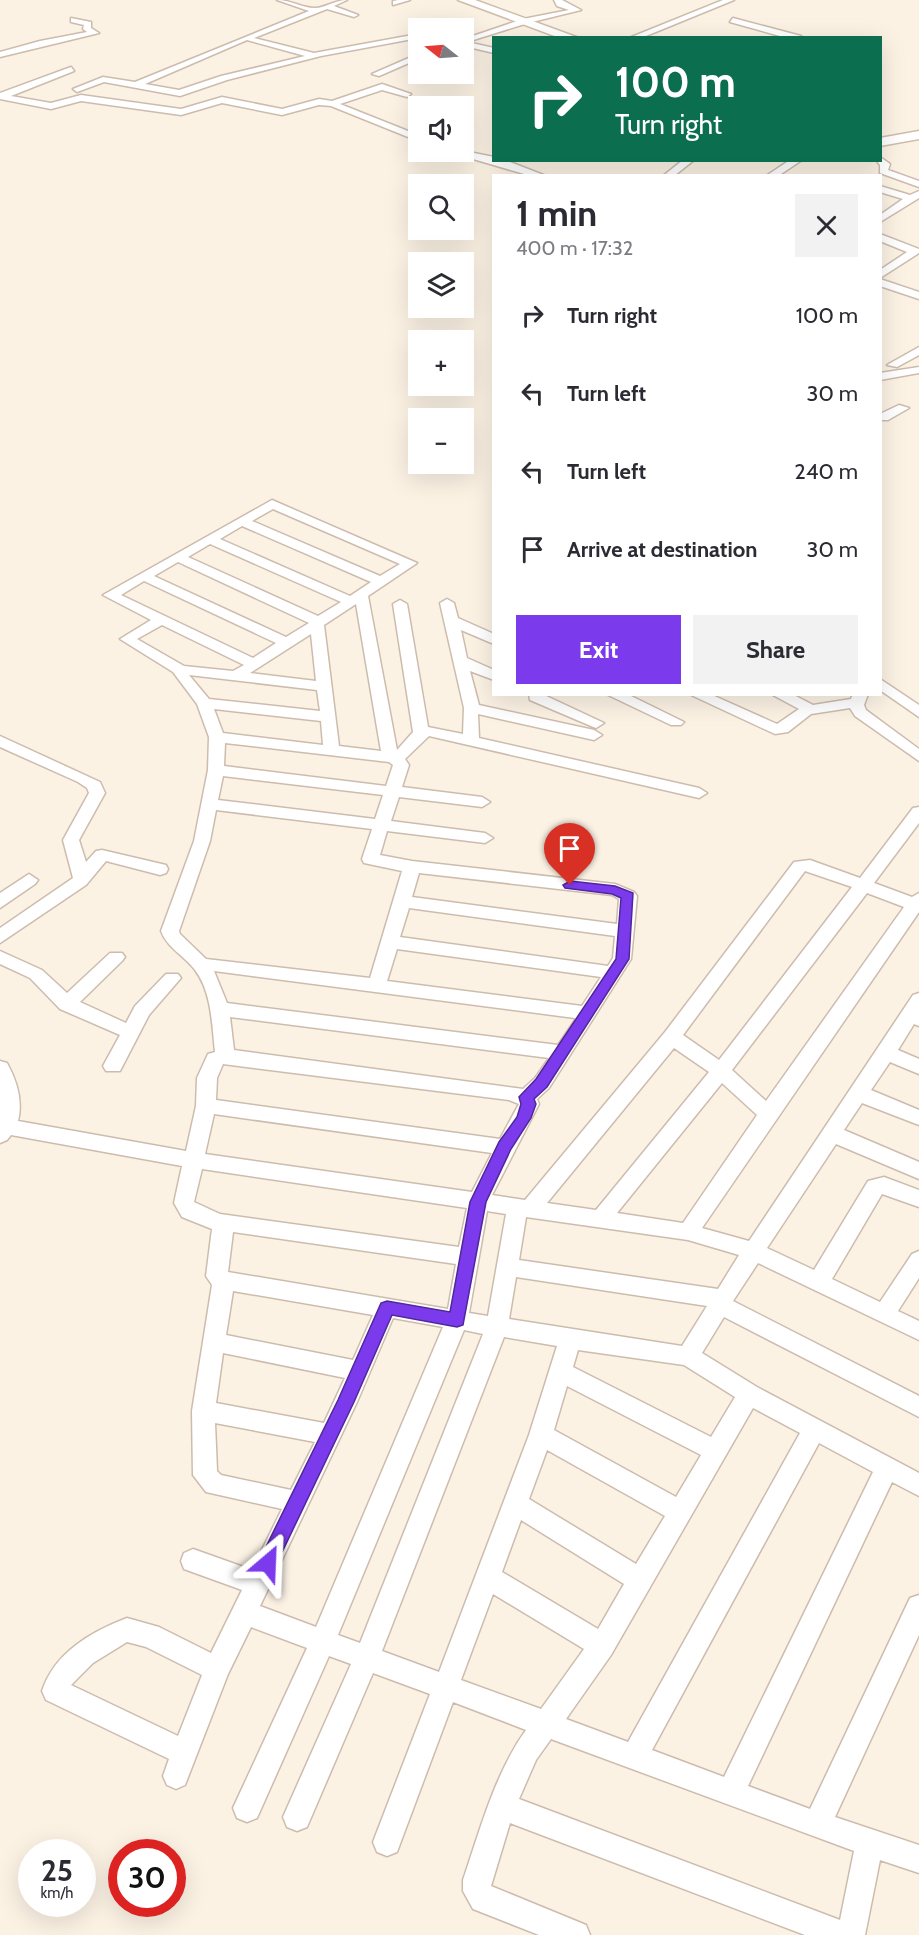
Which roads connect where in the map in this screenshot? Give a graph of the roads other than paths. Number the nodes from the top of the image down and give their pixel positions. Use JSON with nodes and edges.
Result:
{"nodes":[{"id":1,"x":281,"y":0,"type":"edge"},
{"id":2,"x":315,"y":0,"type":"edge"},
{"id":3,"x":343,"y":0,"type":"edge"},
{"id":4,"x":406,"y":0,"type":"edge"},
{"id":5,"x":464,"y":0,"type":"edge"},
{"id":6,"x":558,"y":0,"type":"edge"},
{"id":7,"x":730,"y":0,"type":"edge"},
{"id":8,"x":396,"y":3,"type":"dead end"},
{"id":9,"x":328,"y":5,"type":"junction"},
{"id":10,"x":314,"y":10,"type":"junction"},
{"id":11,"x":354,"y":15,"type":"dead end"},
{"id":12,"x":524,"y":16,"type":"junction"},
{"id":13,"x":74,"y":20,"type":"dead end"},
{"id":14,"x":733,"y":20,"type":"dead end"},
{"id":15,"x":664,"y":27,"type":"junction"},
{"id":16,"x":683,"y":28,"type":"dead end"},
{"id":17,"x":259,"y":34,"type":"junction"},
{"id":18,"x":485,"y":34,"type":"junction"},
{"id":19,"x":494,"y":36,"type":"edge"},
{"id":20,"x":569,"y":36,"type":"edge"},
{"id":21,"x":639,"y":36,"type":"edge"},
{"id":22,"x":791,"y":36,"type":"edge"},
{"id":23,"x":248,"y":38,"type":"junction"},
{"id":24,"x":408,"y":38,"type":"edge"},
{"id":25,"x":474,"y":38,"type":"edge"},
{"id":26,"x":281,"y":40,"type":"dead end"},
{"id":27,"x":474,"y":45,"type":"edge"},
{"id":28,"x":492,"y":50,"type":"edge"},
{"id":29,"x":0,"y":55,"type":"edge"},
{"id":30,"x":315,"y":56,"type":"junction"},
{"id":31,"x":408,"y":60,"type":"edge"},
{"id":32,"x":71,"y":69,"type":"dead end"},
{"id":33,"x":376,"y":74,"type":"dead end"},
{"id":34,"x":138,"y":85,"type":"junction"},
{"id":35,"x":77,"y":88,"type":"dead end"},
{"id":36,"x":346,"y":90,"type":"dead end"},
{"id":37,"x":361,"y":94,"type":"junction"},
{"id":38,"x":407,"y":94,"type":"dead end"},
{"id":39,"x":1,"y":96,"type":"edge"},
{"id":40,"x":101,"y":101,"type":"junction"},
{"id":41,"x":332,"y":103,"type":"junction"},
{"id":42,"x":408,"y":134,"type":"edge"},
{"id":43,"x":919,"y":135,"type":"edge"},
{"id":44,"x":882,"y":142,"type":"edge"},
{"id":45,"x":474,"y":156,"type":"edge"},
{"id":46,"x":492,"y":160,"type":"edge"},
{"id":47,"x":500,"y":162,"type":"edge"},
{"id":48,"x":687,"y":162,"type":"edge"},
{"id":49,"x":794,"y":162,"type":"edge"},
{"id":50,"x":882,"y":162,"type":"edge"},
{"id":51,"x":536,"y":174,"type":"edge"},
{"id":52,"x":670,"y":174,"type":"edge"},
{"id":53,"x":774,"y":174,"type":"edge"},
{"id":54,"x":919,"y":184,"type":"edge"},
{"id":55,"x":882,"y":189,"type":"edge"},
{"id":56,"x":915,"y":196,"type":"edge"},
{"id":57,"x":882,"y":199,"type":"edge"},
{"id":58,"x":900,"y":204,"type":"junction"},
{"id":59,"x":882,"y":218,"type":"edge"},
{"id":60,"x":882,"y":238,"type":"edge"},
{"id":61,"x":882,"y":276,"type":"edge"},
{"id":62,"x":919,"y":285,"type":"edge"},
{"id":63,"x":919,"y":296,"type":"edge"},
{"id":64,"x":918,"y":351,"type":"edge"},
{"id":65,"x":913,"y":371,"type":"edge"},
{"id":66,"x":882,"y":377,"type":"edge"},
{"id":67,"x":903,"y":408,"type":"dead end"},
{"id":68,"x":883,"y":417,"type":"edge"},
{"id":69,"x":897,"y":423,"type":"dead end"},
{"id":70,"x":242,"y":521,"type":"junction"},
{"id":71,"x":210,"y":539,"type":"junction"},
{"id":72,"x":178,"y":557,"type":"junction"},
{"id":73,"x":144,"y":576,"type":"junction"},
{"id":74,"x":381,"y":582,"type":"junction"},
{"id":75,"x":110,"y":595,"type":"junction"},
{"id":76,"x":356,"y":598,"type":"junction"},
{"id":77,"x":447,"y":603,"type":"dead end"},
{"id":78,"x":400,"y":604,"type":"dead end"},
{"id":79,"x":161,"y":620,"type":"junction"},
{"id":80,"x":452,"y":621,"type":"junction"},
{"id":81,"x":318,"y":622,"type":"junction"},
{"id":82,"x":146,"y":628,"type":"junction"},
{"id":83,"x":492,"y":639,"type":"edge"},
{"id":84,"x":287,"y":643,"type":"junction"},
{"id":85,"x":460,"y":661,"type":"junction"},
{"id":86,"x":254,"y":664,"type":"junction"},
{"id":87,"x":180,"y":670,"type":"junction"},
{"id":88,"x":492,"y":675,"type":"edge"},
{"id":89,"x":236,"y":676,"type":"junction"},
{"id":90,"x":492,"y":678,"type":"edge"},
{"id":91,"x":882,"y":684,"type":"edge"},
{"id":92,"x":324,"y":686,"type":"junction"},
{"id":93,"x":537,"y":696,"type":"edge"},
{"id":94,"x":618,"y":696,"type":"edge"},
{"id":95,"x":701,"y":696,"type":"edge"},
{"id":96,"x":783,"y":696,"type":"edge"},
{"id":97,"x":859,"y":699,"type":"edge"},
{"id":98,"x":470,"y":702,"type":"junction"},
{"id":99,"x":204,"y":703,"type":"junction"},
{"id":100,"x":807,"y":710,"type":"junction"},
{"id":101,"x":919,"y":712,"type":"edge"},
{"id":102,"x":328,"y":717,"type":"junction"},
{"id":103,"x":509,"y":717,"type":"junction"},
{"id":104,"x":676,"y":722,"type":"dead end"},
{"id":105,"x":217,"y":737,"type":"junction"},
{"id":106,"x":0,"y":741,"type":"edge"},
{"id":107,"x":471,"y":741,"type":"junction"},
{"id":108,"x":405,"y":749,"type":"junction"},
{"id":109,"x":332,"y":751,"type":"junction"},
{"id":110,"x":919,"y":756,"type":"edge"},
{"id":111,"x":216,"y":770,"type":"junction"},
{"id":112,"x":392,"y":791,"type":"junction"},
{"id":113,"x":699,"y":793,"type":"dead end"},
{"id":114,"x":482,"y":802,"type":"dead end"},
{"id":115,"x":209,"y":804,"type":"junction"},
{"id":116,"x":919,"y":812,"type":"edge"},
{"id":117,"x":380,"y":825,"type":"junction"},
{"id":118,"x":485,"y":838,"type":"dead end"},
{"id":119,"x":412,"y":867,"type":"junction"},
{"id":120,"x":160,"y":869,"type":"dead end"},
{"id":121,"x":82,"y":876,"type":"junction"},
{"id":122,"x":29,"y":880,"type":"dead end"},
{"id":123,"x":861,"y":885,"type":"junction"},
{"id":124,"x":0,"y":902,"type":"edge"},
{"id":125,"x":402,"y":902,"type":"junction"},
{"id":126,"x":917,"y":903,"type":"edge"},
{"id":127,"x":626,"y":931,"type":"junction"},
{"id":128,"x":0,"y":937,"type":"edge"},
{"id":129,"x":389,"y":942,"type":"junction"},
{"id":130,"x":0,"y":957,"type":"edge"},
{"id":131,"x":116,"y":957,"type":"dead end"},
{"id":132,"x":204,"y":968,"type":"junction"},
{"id":133,"x":615,"y":973,"type":"junction"},
{"id":134,"x":172,"y":978,"type":"dead end"},
{"id":135,"x":377,"y":985,"type":"junction"},
{"id":136,"x":67,"y":1004,"type":"junction"},
{"id":137,"x":220,"y":1009,"type":"junction"},
{"id":138,"x":916,"y":1011,"type":"edge"},
{"id":139,"x":585,"y":1015,"type":"junction"},
{"id":140,"x":130,"y":1032,"type":"junction"},
{"id":141,"x":672,"y":1037,"type":"junction"},
{"id":142,"x":560,"y":1053,"type":"junction"},
{"id":143,"x":888,"y":1053,"type":"junction"},
{"id":144,"x":225,"y":1056,"type":"junction"},
{"id":145,"x":113,"y":1066,"type":"dead end"},
{"id":146,"x":919,"y":1067,"type":"edge"},
{"id":147,"x":0,"y":1068,"type":"edge"},
{"id":148,"x":721,"y":1071,"type":"junction"},
{"id":149,"x":858,"y":1093,"type":"junction"},
{"id":150,"x":526,"y":1097,"type":"junction"},
{"id":151,"x":206,"y":1106,"type":"junction"},
{"id":152,"x":768,"y":1114,"type":"junction"},
{"id":153,"x":919,"y":1118,"type":"edge"},
{"id":154,"x":4,"y":1131,"type":"edge"},
{"id":155,"x":832,"y":1134,"type":"junction"},
{"id":156,"x":505,"y":1147,"type":"junction"},
{"id":157,"x":195,"y":1160,"type":"junction"},
{"id":158,"x":919,"y":1171,"type":"edge"},
{"id":159,"x":919,"y":1198,"type":"edge"},
{"id":160,"x":480,"y":1202,"type":"junction"},
{"id":161,"x":520,"y":1207,"type":"junction"},
{"id":162,"x":600,"y":1220,"type":"junction"},
{"id":163,"x":222,"y":1222,"type":"junction"},
{"id":164,"x":688,"y":1232,"type":"junction"},
{"id":165,"x":754,"y":1251,"type":"junction"},
{"id":166,"x":468,"y":1257,"type":"junction"},
{"id":167,"x":919,"y":1260,"type":"edge"},
{"id":168,"x":508,"y":1267,"type":"junction"},
{"id":169,"x":224,"y":1280,"type":"junction"},
{"id":170,"x":819,"y":1281,"type":"junction"},
{"id":171,"x":721,"y":1302,"type":"junction"},
{"id":172,"x":387,"y":1308,"type":"junction"},
{"id":173,"x":884,"y":1314,"type":"junction"},
{"id":174,"x":459,"y":1320,"type":"junction"},
{"id":175,"x":495,"y":1327,"type":"junction"},
{"id":176,"x":919,"y":1331,"type":"edge"},
{"id":177,"x":570,"y":1339,"type":"junction"},
{"id":178,"x":214,"y":1342,"type":"junction"},
{"id":179,"x":688,"y":1356,"type":"junction"},
{"id":180,"x":360,"y":1371,"type":"junction"},
{"id":181,"x":560,"y":1372,"type":"junction"},
{"id":182,"x":749,"y":1394,"type":"junction"},
{"id":183,"x":919,"y":1407,"type":"edge"},
{"id":184,"x":203,"y":1411,"type":"junction"},
{"id":185,"x":814,"y":1430,"type":"junction"},
{"id":186,"x":330,"y":1434,"type":"junction"},
{"id":187,"x":541,"y":1435,"type":"junction"},
{"id":188,"x":716,"y":1451,"type":"junction"},
{"id":189,"x":886,"y":1469,"type":"junction"},
{"id":190,"x":919,"y":1485,"type":"edge"},
{"id":191,"x":297,"y":1502,"type":"junction"},
{"id":192,"x":515,"y":1504,"type":"junction"},
{"id":193,"x":680,"y":1512,"type":"junction"},
{"id":194,"x":193,"y":1561,"type":"dead end"},
{"id":195,"x":486,"y":1576,"type":"junction"},
{"id":196,"x":640,"y":1580,"type":"junction"},
{"id":197,"x":258,"y":1584,"type":"junction"},
{"id":198,"x":919,"y":1607,"type":"edge"},
{"id":199,"x":244,"y":1612,"type":"junction"},
{"id":200,"x":326,"y":1642,"type":"junction"},
{"id":201,"x":602,"y":1646,"type":"junction"},
{"id":202,"x":365,"y":1657,"type":"junction"},
{"id":203,"x":217,"y":1669,"type":"junction"},
{"id":204,"x":446,"y":1687,"type":"junction"},
{"id":205,"x":546,"y":1724,"type":"junction"},
{"id":206,"x":634,"y":1757,"type":"junction"},
{"id":207,"x":730,"y":1793,"type":"junction"},
{"id":208,"x":502,"y":1806,"type":"junction"},
{"id":209,"x":247,"y":1808,"type":"dead end"},
{"id":210,"x":297,"y":1817,"type":"dead end"},
{"id":211,"x":817,"y":1825,"type":"junction"},
{"id":212,"x":387,"y":1842,"type":"dead end"},
{"id":213,"x":870,"y":1843,"type":"junction"},
{"id":214,"x":917,"y":1853,"type":"edge"},
{"id":215,"x":576,"y":1935,"type":"edge"},
{"id":216,"x":843,"y":1935,"type":"edge"},
{"id":217,"x":850,"y":1935,"type":"edge"}],
"edges":[{"from":1,"to":10,"type":"street"},
{"from":2,"to":9,"type":"street"},
{"from":3,"to":9,"type":"street"},
{"from":4,"to":8,"type":"street"},
{"from":5,"to":12,"type":"street"},
{"from":6,"to":12,"type":"street"},
{"from":7,"to":15,"type":"street"},
{"from":9,"to":10,"type":"street"},
{"from":9,"to":11,"type":"street"},
{"from":10,"to":17,"type":"street"},
{"from":12,"to":18,"type":"street"},
{"from":12,"to":20,"type":"street"},
{"from":13,"to":29,"type":"street"},
{"from":14,"to":22,"type":"street"},
{"from":15,"to":16,"type":"street"},
{"from":15,"to":21,"type":"street"},
{"from":17,"to":23,"type":"street"},
{"from":17,"to":26,"type":"street"},
{"from":18,"to":19,"type":"street"},
{"from":18,"to":25,"type":"street"},
{"from":23,"to":30,"type":"street"},
{"from":23,"to":34,"type":"street"},
{"from":24,"to":30,"type":"street"},
{"from":27,"to":28,"type":"street"},
{"from":30,"to":34,"type":"street"},
{"from":31,"to":33,"type":"street"},
{"from":32,"to":39,"type":"street"},
{"from":34,"to":35,"type":"street"},
{"from":34,"to":40,"type":"street"},
{"from":36,"to":37,"type":"street"},
{"from":37,"to":38,"type":"street"},
{"from":37,"to":41,"type":"street"},
{"from":39,"to":40,"type":"street"},
{"from":40,"to":41,"type":"street"},
{"from":41,"to":42,"type":"street"},
{"from":43,"to":44,"type":"street"},
{"from":45,"to":46,"type":"street"},
{"from":47,"to":51,"type":"street"},
{"from":48,"to":52,"type":"street"},
{"from":49,"to":53,"type":"street"},
{"from":50,"to":54,"type":"street"},
{"from":55,"to":56,"type":"street"},
{"from":56,"to":58,"type":"street"},
{"from":57,"to":58,"type":"street"},
{"from":58,"to":59,"type":"street"},
{"from":60,"to":61,"type":"street"},
{"from":61,"to":62,"type":"street"},
{"from":61,"to":63,"type":"street"},
{"from":64,"to":65,"type":"street"},
{"from":65,"to":66,"type":"street"},
{"from":67,"to":68,"type":"street"},
{"from":68,"to":69,"type":"street"},
{"from":70,"to":71,"type":"street"},
{"from":70,"to":74,"type":"street"},
{"from":70,"to":74,"type":"street"},
{"from":71,"to":72,"type":"street"},
{"from":71,"to":76,"type":"street"},
{"from":72,"to":73,"type":"street"},
{"from":72,"to":81,"type":"street"},
{"from":73,"to":75,"type":"street"},
{"from":73,"to":84,"type":"street"},
{"from":74,"to":76,"type":"street"},
{"from":75,"to":79,"type":"street"},
{"from":75,"to":82,"type":"street"},
{"from":76,"to":81,"type":"street"},
{"from":76,"to":108,"type":"street"},
{"from":77,"to":80,"type":"street"},
{"from":78,"to":108,"type":"street"},
{"from":79,"to":82,"type":"street"},
{"from":79,"to":86,"type":"street"},
{"from":80,"to":83,"type":"street"},
{"from":80,"to":85,"type":"street"},
{"from":81,"to":84,"type":"street"},
{"from":81,"to":92,"type":"street"},
{"from":82,"to":87,"type":"street"},
{"from":84,"to":86,"type":"street"},
{"from":85,"to":88,"type":"street"},
{"from":85,"to":98,"type":"street"},
{"from":86,"to":89,"type":"street"},
{"from":87,"to":89,"type":"street"},
{"from":87,"to":99,"type":"street"},
{"from":89,"to":92,"type":"street"},
{"from":90,"to":98,"type":"street"},
{"from":91,"to":101,"type":"street"},
{"from":92,"to":102,"type":"street"},
{"from":93,"to":103,"type":"street"},
{"from":93,"to":103,"type":"street"},
{"from":94,"to":104,"type":"street"},
{"from":95,"to":100,"type":"street"},
{"from":96,"to":100,"type":"street"},
{"from":97,"to":100,"type":"street"},
{"from":97,"to":110,"type":"street"},
{"from":98,"to":103,"type":"street"},
{"from":98,"to":107,"type":"street"},
{"from":99,"to":102,"type":"street"},
{"from":99,"to":105,"type":"street"},
{"from":102,"to":109,"type":"street"},
{"from":105,"to":109,"type":"street"},
{"from":105,"to":111,"type":"street"},
{"from":106,"to":121,"type":"street"},
{"from":107,"to":108,"type":"street"},
{"from":107,"to":113,"type":"street"},
{"from":108,"to":109,"type":"street"},
{"from":108,"to":112,"type":"street"},
{"from":111,"to":112,"type":"street"},
{"from":111,"to":115,"type":"street"},
{"from":112,"to":114,"type":"street"},
{"from":112,"to":117,"type":"street"},
{"from":115,"to":117,"type":"street"},
{"from":115,"to":132,"type":"street"},
{"from":116,"to":123,"type":"street"},
{"from":117,"to":118,"type":"street"},
{"from":117,"to":119,"type":"street"},
{"from":119,"to":125,"type":"street"},
{"from":119,"to":127,"type":"street"},
{"from":120,"to":121,"type":"street"},
{"from":121,"to":128,"type":"street"},
{"from":122,"to":124,"type":"street"},
{"from":123,"to":126,"type":"street"},
{"from":123,"to":141,"type":"street"},
{"from":123,"to":148,"type":"street"},
{"from":125,"to":127,"type":"street"},
{"from":125,"to":129,"type":"street"},
{"from":126,"to":152,"type":"street"},
{"from":127,"to":133,"type":"street"},
{"from":129,"to":133,"type":"street"},
{"from":129,"to":135,"type":"street"},
{"from":130,"to":136,"type":"street"},
{"from":131,"to":136,"type":"street"},
{"from":132,"to":135,"type":"street"},
{"from":132,"to":137,"type":"street"},
{"from":133,"to":139,"type":"street"},
{"from":134,"to":140,"type":"street"},
{"from":135,"to":139,"type":"street"},
{"from":136,"to":140,"type":"street"},
{"from":137,"to":142,"type":"street"},
{"from":137,"to":144,"type":"street"},
{"from":138,"to":143,"type":"street"},
{"from":139,"to":142,"type":"street"},
{"from":140,"to":145,"type":"street"},
{"from":141,"to":148,"type":"street"},
{"from":141,"to":161,"type":"street"},
{"from":142,"to":150,"type":"street"},
{"from":143,"to":146,"type":"street"},
{"from":143,"to":149,"type":"street"},
{"from":144,"to":150,"type":"street"},
{"from":144,"to":151,"type":"street"},
{"from":147,"to":154,"type":"street"},
{"from":148,"to":152,"type":"street"},
{"from":148,"to":162,"type":"street"},
{"from":149,"to":153,"type":"street"},
{"from":149,"to":155,"type":"street"},
{"from":150,"to":156,"type":"street"},
{"from":151,"to":156,"type":"street"},
{"from":151,"to":157,"type":"street"},
{"from":152,"to":164,"type":"street"},
{"from":154,"to":157,"type":"street"},
{"from":155,"to":158,"type":"street"},
{"from":155,"to":165,"type":"street"},
{"from":156,"to":160,"type":"street"},
{"from":157,"to":160,"type":"street"},
{"from":157,"to":163,"type":"street"},
{"from":159,"to":170,"type":"street"},
{"from":160,"to":161,"type":"street"},
{"from":160,"to":166,"type":"street"},
{"from":161,"to":162,"type":"street"},
{"from":161,"to":168,"type":"street"},
{"from":162,"to":164,"type":"street"},
{"from":163,"to":166,"type":"street"},
{"from":163,"to":169,"type":"street"},
{"from":164,"to":165,"type":"street"},
{"from":165,"to":170,"type":"street"},
{"from":165,"to":171,"type":"street"},
{"from":166,"to":174,"type":"street"},
{"from":167,"to":173,"type":"street"},
{"from":168,"to":171,"type":"street"},
{"from":168,"to":175,"type":"street"},
{"from":169,"to":172,"type":"street"},
{"from":169,"to":178,"type":"street"},
{"from":170,"to":173,"type":"street"},
{"from":171,"to":179,"type":"street"},
{"from":171,"to":183,"type":"street"},
{"from":172,"to":174,"type":"street"},
{"from":172,"to":180,"type":"street"},
{"from":173,"to":176,"type":"street"},
{"from":174,"to":175,"type":"street"},
{"from":174,"to":200,"type":"street"},
{"from":175,"to":177,"type":"street"},
{"from":175,"to":202,"type":"street"},
{"from":177,"to":179,"type":"street"},
{"from":177,"to":181,"type":"street"},
{"from":178,"to":180,"type":"street"},
{"from":178,"to":184,"type":"street"},
{"from":179,"to":182,"type":"street"},
{"from":180,"to":186,"type":"street"},
{"from":181,"to":187,"type":"street"},
{"from":181,"to":188,"type":"street"},
{"from":182,"to":185,"type":"street"},
{"from":182,"to":188,"type":"street"},
{"from":184,"to":186,"type":"street"},
{"from":184,"to":191,"type":"street"},
{"from":185,"to":189,"type":"street"},
{"from":185,"to":206,"type":"street"},
{"from":186,"to":191,"type":"street"},
{"from":187,"to":192,"type":"street"},
{"from":187,"to":193,"type":"street"},
{"from":188,"to":193,"type":"street"},
{"from":189,"to":190,"type":"street"},
{"from":189,"to":207,"type":"street"},
{"from":191,"to":197,"type":"street"},
{"from":192,"to":195,"type":"street"},
{"from":192,"to":196,"type":"street"},
{"from":193,"to":196,"type":"street"},
{"from":194,"to":197,"type":"street"},
{"from":195,"to":201,"type":"street"},
{"from":195,"to":204,"type":"street"},
{"from":196,"to":201,"type":"street"},
{"from":197,"to":199,"type":"street"},
{"from":198,"to":211,"type":"street"},
{"from":199,"to":200,"type":"street"},
{"from":199,"to":203,"type":"street"},
{"from":200,"to":202,"type":"street"},
{"from":200,"to":209,"type":"street"},
{"from":201,"to":205,"type":"street"},
{"from":202,"to":204,"type":"street"},
{"from":202,"to":210,"type":"street"},
{"from":203,"to":203,"type":"street"},
{"from":204,"to":205,"type":"street"},
{"from":204,"to":212,"type":"street"},
{"from":205,"to":206,"type":"street"},
{"from":205,"to":208,"type":"street"},
{"from":206,"to":207,"type":"street"},
{"from":207,"to":211,"type":"street"},
{"from":208,"to":215,"type":"street"},
{"from":208,"to":216,"type":"street"},
{"from":211,"to":213,"type":"street"},
{"from":213,"to":214,"type":"street"},
{"from":213,"to":217,"type":"street"}]}
